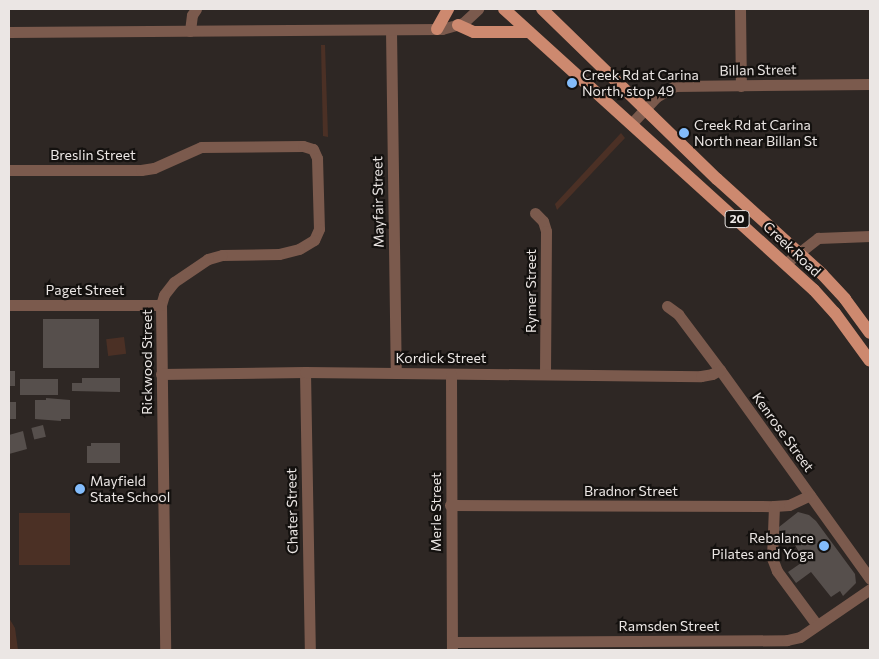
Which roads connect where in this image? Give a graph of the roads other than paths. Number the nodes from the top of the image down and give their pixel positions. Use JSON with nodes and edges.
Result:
{"nodes":[{"id":1,"x":196,"y":9,"type":"edge"},
{"id":2,"x":448,"y":9,"type":"edge"},
{"id":3,"x":478,"y":9,"type":"edge"},
{"id":4,"x":504,"y":9,"type":"edge"},
{"id":5,"x":542,"y":9,"type":"edge"},
{"id":6,"x":740,"y":9,"type":"edge"},
{"id":7,"x":458,"y":25,"type":"junction"},
{"id":8,"x":437,"y":29,"type":"junction"},
{"id":9,"x":391,"y":30,"type":"junction"},
{"id":10,"x":190,"y":31,"type":"junction"},
{"id":11,"x":9,"y":32,"type":"edge"},
{"id":12,"x":529,"y":32,"type":"junction"},
{"id":13,"x":870,"y":84,"type":"edge"},
{"id":14,"x":740,"y":86,"type":"junction"},
{"id":15,"x":644,"y":109,"type":"junction"},
{"id":16,"x":631,"y":124,"type":"junction"},
{"id":17,"x":317,"y":158,"type":"joint"},
{"id":18,"x":9,"y":170,"type":"edge"},
{"id":19,"x":535,"y":213,"type":"dead end"},
{"id":20,"x":870,"y":236,"type":"edge"},
{"id":21,"x":798,"y":252,"type":"junction"},
{"id":22,"x":786,"y":263,"type":"junction"},
{"id":23,"x":9,"y":305,"type":"edge"},
{"id":24,"x":161,"y":305,"type":"junction"},
{"id":25,"x":668,"y":306,"type":"dead end"},
{"id":26,"x":870,"y":333,"type":"edge"},
{"id":27,"x":870,"y":361,"type":"edge"},
{"id":28,"x":720,"y":370,"type":"junction"},
{"id":29,"x":305,"y":372,"type":"junction"},
{"id":30,"x":396,"y":373,"type":"junction"},
{"id":31,"x":545,"y":373,"type":"junction"},
{"id":32,"x":161,"y":374,"type":"junction"},
{"id":33,"x":451,"y":374,"type":"junction"},
{"id":34,"x":810,"y":494,"type":"junction"},
{"id":35,"x":450,"y":505,"type":"junction"},
{"id":36,"x":774,"y":506,"type":"junction"},
{"id":37,"x":870,"y":579,"type":"edge"},
{"id":38,"x":870,"y":589,"type":"edge"},
{"id":39,"x":817,"y":625,"type":"junction"},
{"id":40,"x":452,"y":646,"type":"edge"},
{"id":41,"x":165,"y":650,"type":"edge"},
{"id":42,"x":310,"y":650,"type":"edge"}],
"edges":[{"from":1,"to":10,"type":"street"},
{"from":2,"to":8,"type":"main road"},
{"from":3,"to":7,"type":"street"},
{"from":4,"to":12,"type":"main road","name":"Creek Road","number":"20"},
{"from":5,"to":15,"type":"main road","name":"Creek Road","number":"20"},
{"from":6,"to":14,"type":"street"},
{"from":7,"to":8,"type":"street"},
{"from":7,"to":12,"type":"main road"},
{"from":8,"to":9,"type":"street"},
{"from":9,"to":10,"type":"street"},
{"from":9,"to":30,"type":"street","name":"Mayfair Street"},
{"from":10,"to":11,"type":"street"},
{"from":12,"to":16,"type":"main road","name":"Creek Road","number":"20"},
{"from":13,"to":14,"type":"street","name":"Billan Street"},
{"from":14,"to":15,"type":"street","name":"Billan Street"},
{"from":15,"to":16,"type":"street","name":"Billan Street"},
{"from":15,"to":21,"type":"main road","name":"Creek Road","number":"20"},
{"from":16,"to":22,"type":"main road","name":"Creek Road","number":"20"},
{"from":17,"to":18,"type":"street","name":"Breslin Street"},
{"from":17,"to":24,"type":"street","name":"Rickwood Street"},
{"from":19,"to":31,"type":"street","name":"Rymer Street"},
{"from":20,"to":21,"type":"street"},
{"from":21,"to":22,"type":"street"},
{"from":21,"to":26,"type":"main road","name":"Creek Road","number":"20"},
{"from":22,"to":27,"type":"main road","name":"Creek Road","number":"20"},
{"from":23,"to":24,"type":"street","name":"Paget Street"},
{"from":24,"to":32,"type":"street","name":"Rickwood Street"},
{"from":25,"to":28,"type":"street","name":"Kenrose Street"},
{"from":28,"to":31,"type":"street","name":"Kordick Street"},
{"from":28,"to":34,"type":"street","name":"Kenrose Street"},
{"from":29,"to":30,"type":"street","name":"Kordick Street"},
{"from":29,"to":32,"type":"street","name":"Kordick Street"},
{"from":29,"to":42,"type":"street","name":"Chater Street"},
{"from":30,"to":33,"type":"street","name":"Kordick Street"},
{"from":31,"to":33,"type":"street","name":"Kordick Street"},
{"from":32,"to":41,"type":"street","name":"Rickwood Street"},
{"from":33,"to":35,"type":"street","name":"Merle Street"},
{"from":34,"to":36,"type":"street","name":"Bradnor Street"},
{"from":34,"to":37,"type":"street","name":"Kenrose Street"},
{"from":35,"to":36,"type":"street","name":"Bradnor Street"},
{"from":35,"to":40,"type":"street","name":"Merle Street"},
{"from":36,"to":39,"type":"street"},
{"from":38,"to":39,"type":"street","name":"Ramsden Street"},
{"from":39,"to":40,"type":"street","name":"Ramsden Street"}]}
